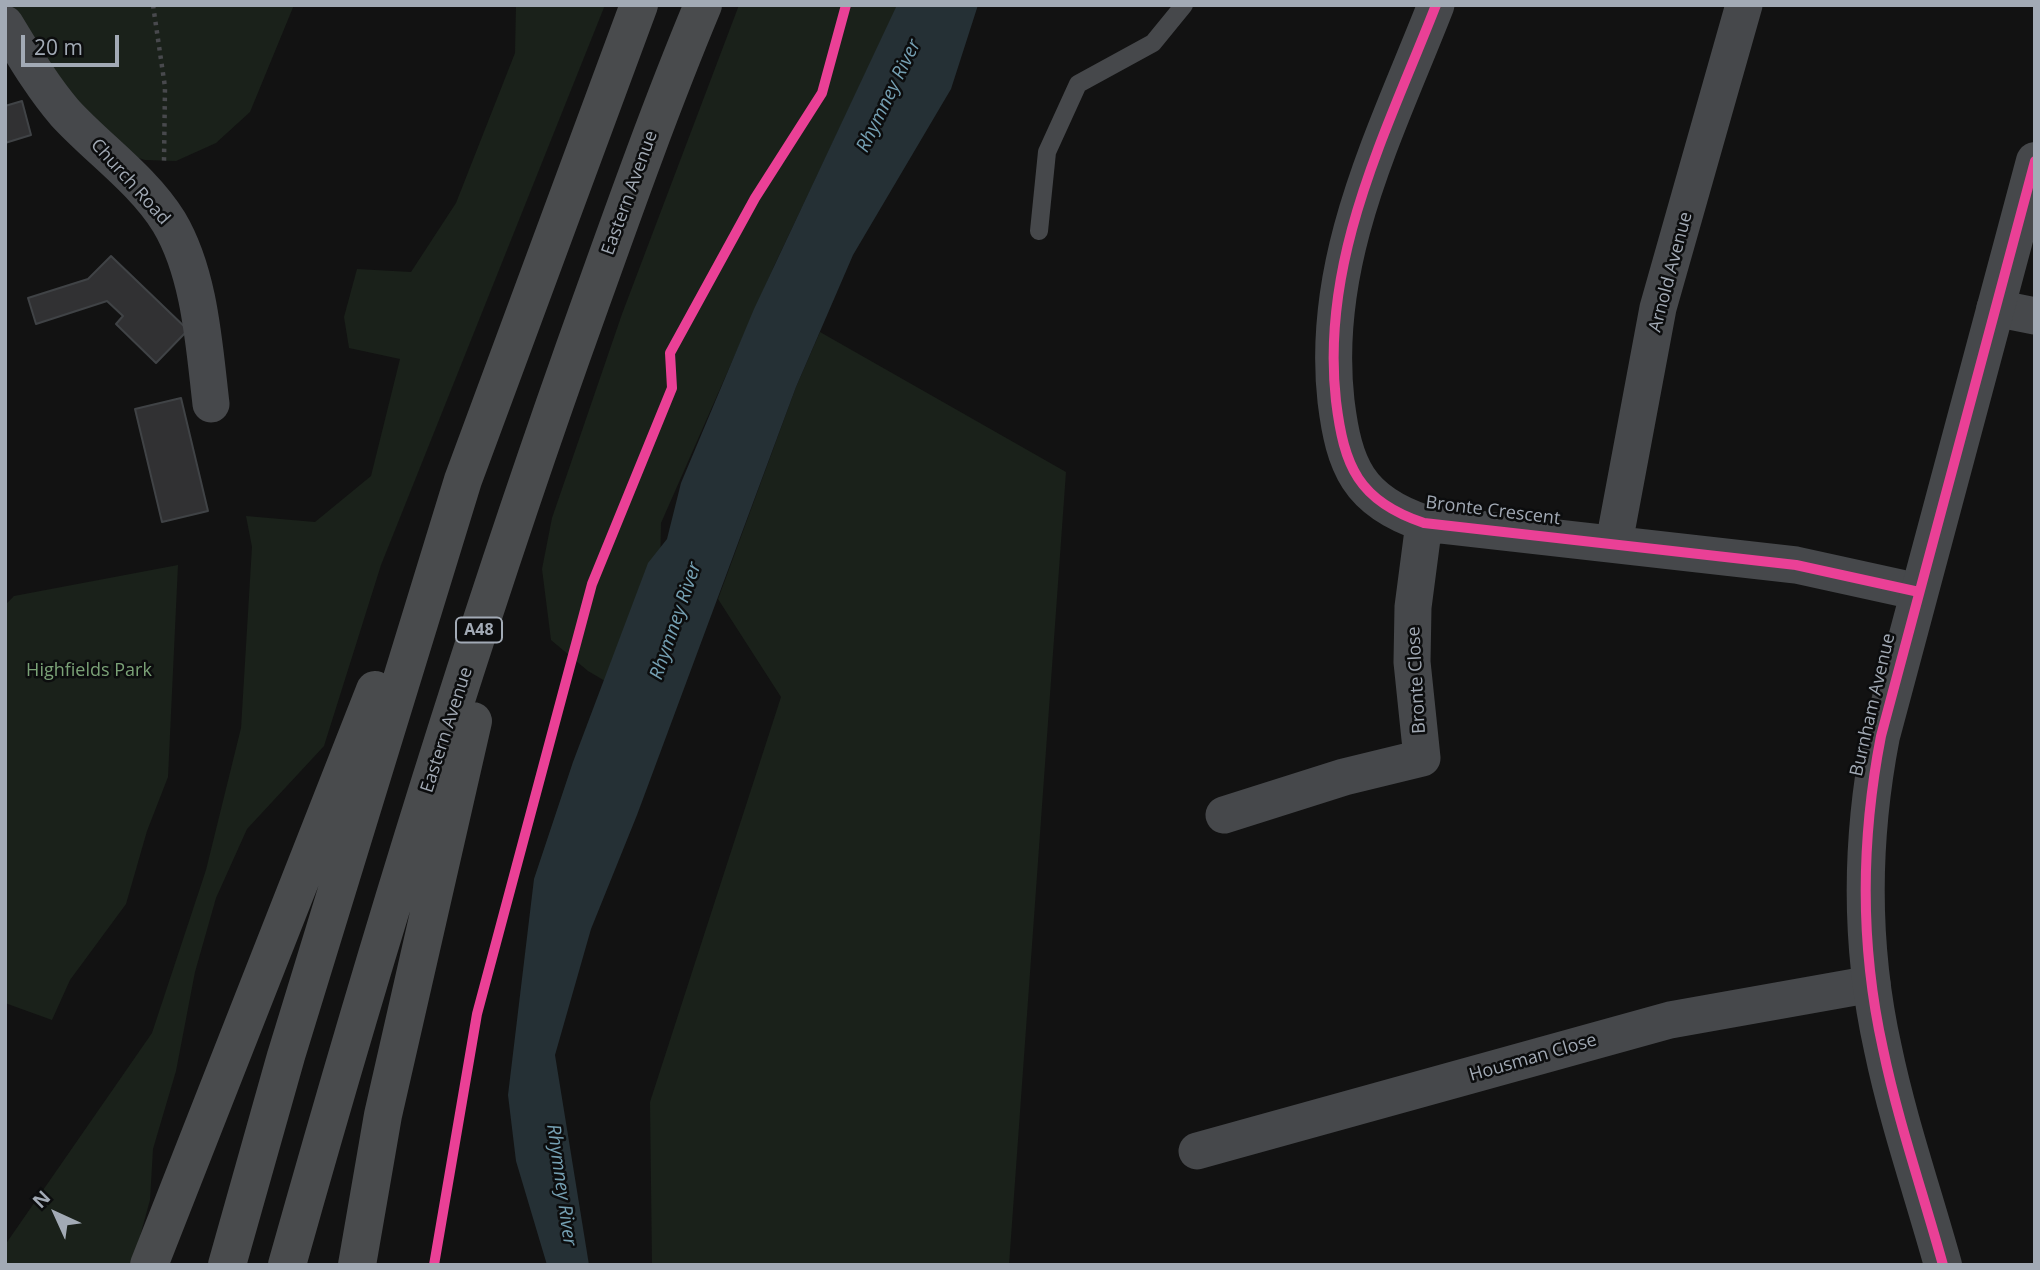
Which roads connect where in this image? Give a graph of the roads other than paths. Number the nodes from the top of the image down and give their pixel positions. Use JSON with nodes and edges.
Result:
{"nodes":[{"id":1,"x":639,"y":5,"type":"edge"},
{"id":2,"x":703,"y":5,"type":"edge"},
{"id":3,"x":1184,"y":5,"type":"edge"},
{"id":4,"x":1436,"y":5,"type":"edge"},
{"id":5,"x":1744,"y":5,"type":"edge"},
{"id":6,"x":5,"y":24,"type":"edge"},
{"id":7,"x":2035,"y":161,"type":"edge"},
{"id":8,"x":1039,"y":231,"type":"dead end"},
{"id":9,"x":1995,"y":308,"type":"junction"},
{"id":10,"x":2035,"y":316,"type":"edge"},
{"id":11,"x":211,"y":404,"type":"dead end"},
{"id":12,"x":463,"y":481,"type":"junction"},
{"id":13,"x":522,"y":497,"type":"junction"},
{"id":14,"x":1424,"y":523,"type":"junction"},
{"id":15,"x":1614,"y":543,"type":"junction"},
{"id":16,"x":1919,"y":592,"type":"junction"},
{"id":17,"x":1224,"y":816,"type":"dead end"},
{"id":18,"x":1872,"y":984,"type":"junction"},
{"id":19,"x":1198,"y":1151,"type":"dead end"},
{"id":20,"x":149,"y":1265,"type":"edge"},
{"id":21,"x":227,"y":1265,"type":"edge"},
{"id":22,"x":287,"y":1265,"type":"edge"},
{"id":23,"x":357,"y":1265,"type":"edge"},
{"id":24,"x":1943,"y":1265,"type":"edge"}],
"edges":[{"from":1,"to":12,"type":"highway"},
{"from":2,"to":13,"type":"highway","name":"Eastern Avenue","number":"A48"},
{"from":3,"to":8,"type":"lane"},
{"from":4,"to":14,"type":"street","name":"Bronte Crescent"},
{"from":5,"to":15,"type":"street","name":"Arnold Avenue"},
{"from":6,"to":11,"type":"street","name":"Church Road"},
{"from":7,"to":9,"type":"street","name":"Burnham Avenue"},
{"from":9,"to":10,"type":"street"},
{"from":9,"to":16,"type":"street","name":"Burnham Avenue"},
{"from":12,"to":20,"type":"highway"},
{"from":12,"to":21,"type":"highway"},
{"from":13,"to":22,"type":"highway","name":"Eastern Avenue","number":"A48"},
{"from":13,"to":23,"type":"highway"},
{"from":14,"to":15,"type":"street","name":"Bronte Crescent"},
{"from":14,"to":17,"type":"street","name":"Bronte Close"},
{"from":15,"to":16,"type":"street","name":"Bronte Crescent"},
{"from":16,"to":18,"type":"street","name":"Burnham Avenue"},
{"from":18,"to":19,"type":"street","name":"Housman Close"},
{"from":18,"to":24,"type":"street","name":"Burnham Avenue"}]}
